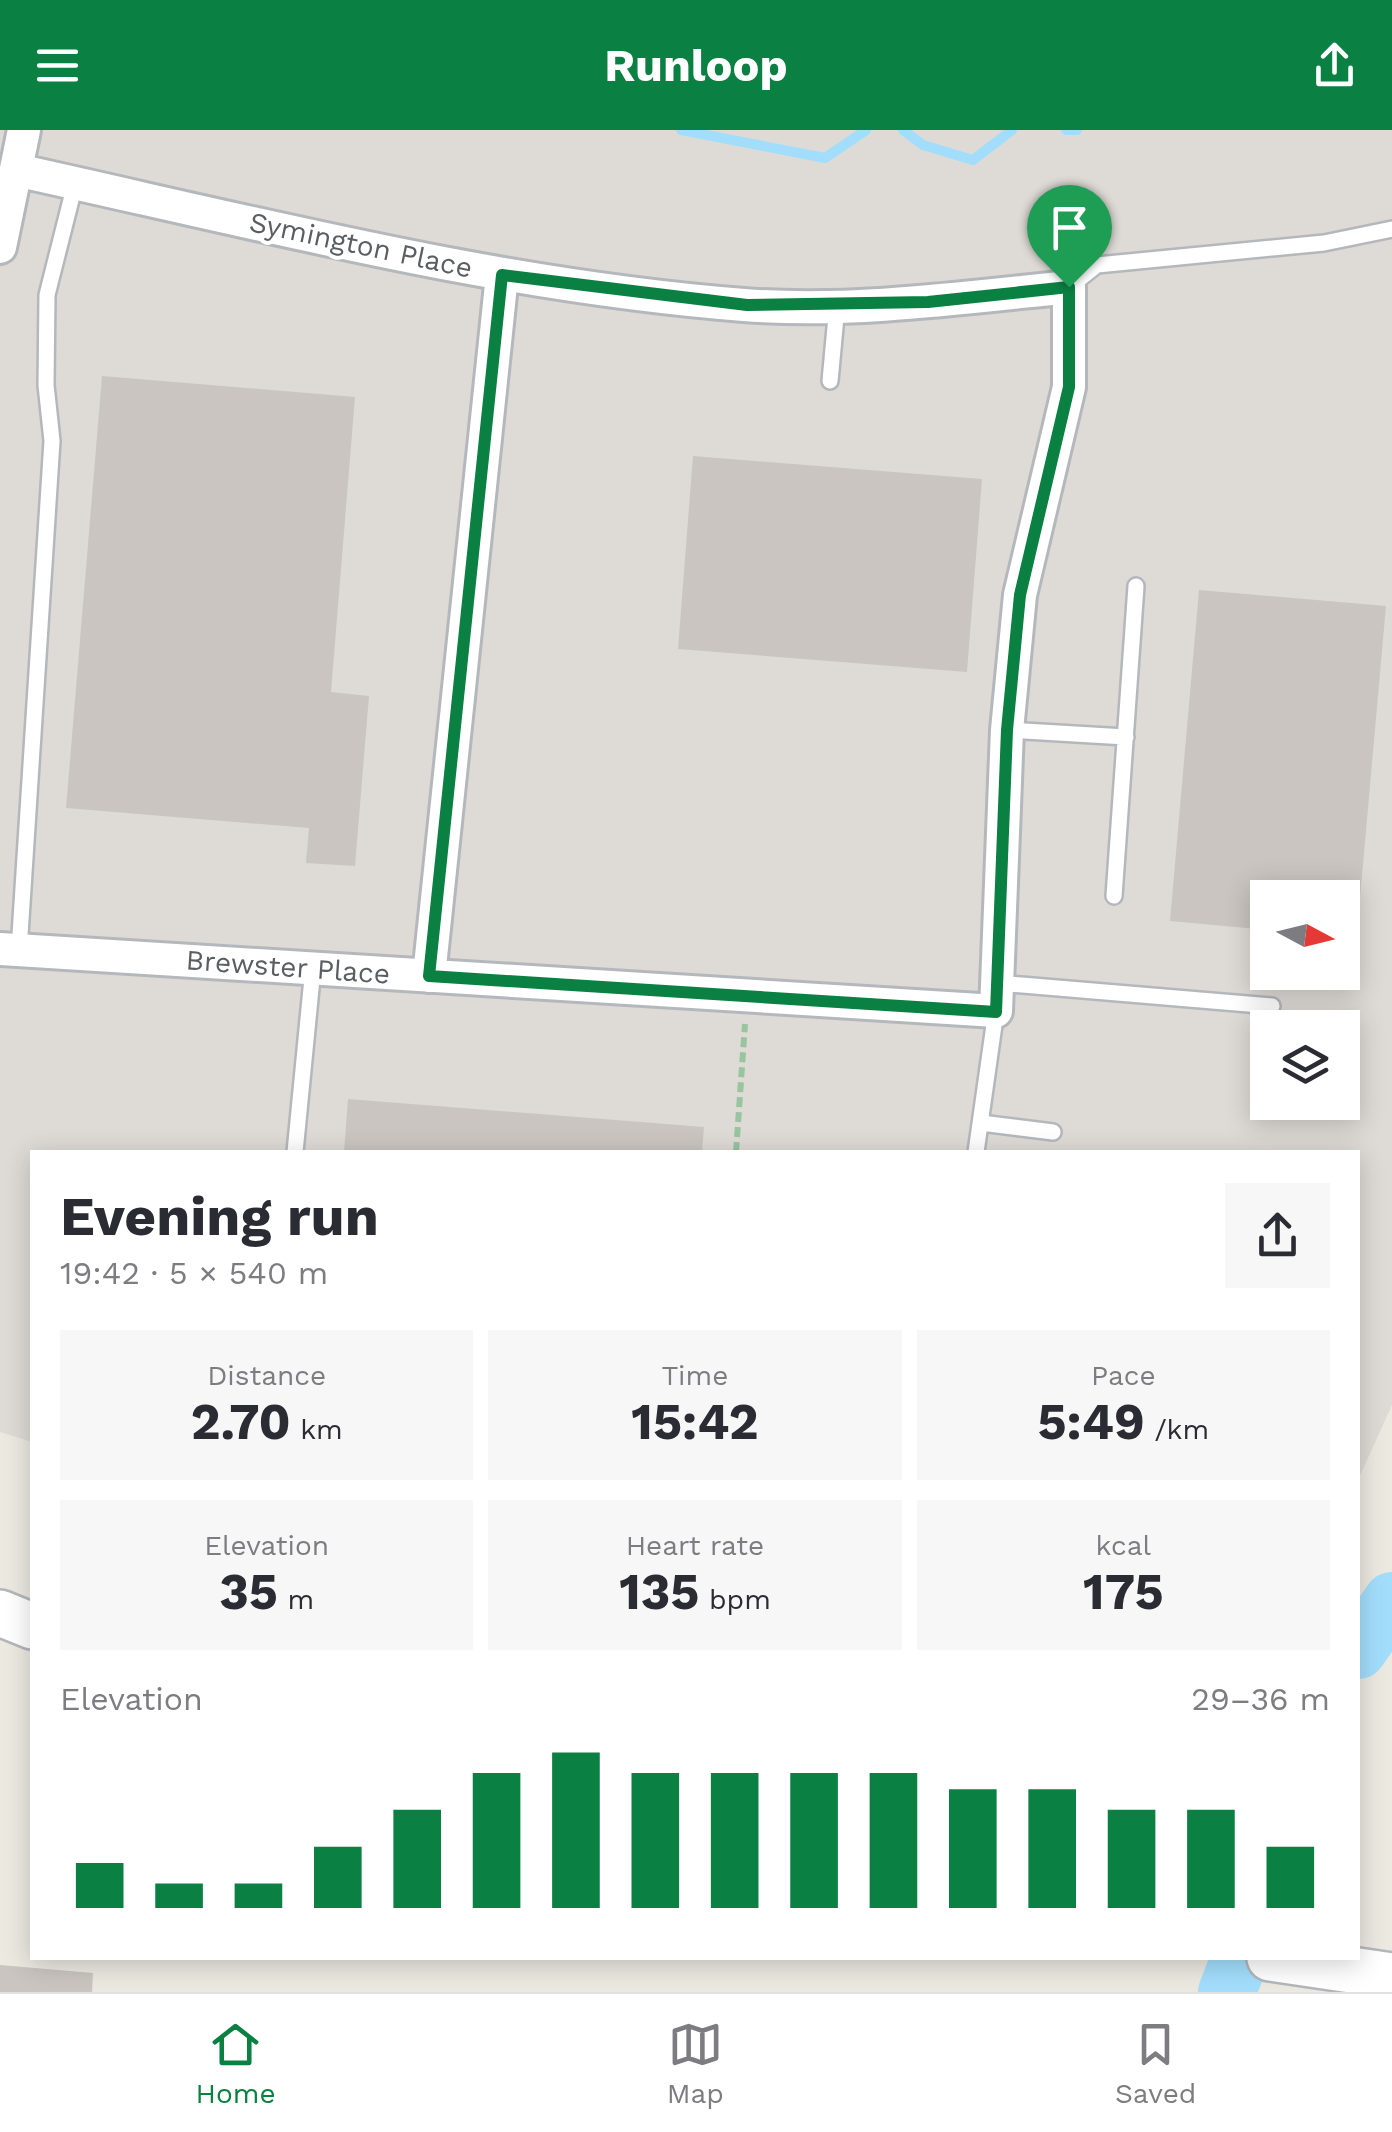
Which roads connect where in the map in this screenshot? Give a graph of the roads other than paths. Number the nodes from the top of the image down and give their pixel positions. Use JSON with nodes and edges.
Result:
{"nodes":[{"id":1,"x":24,"y":130,"type":"edge"},
{"id":2,"x":16,"y":170,"type":"junction"},
{"id":3,"x":76,"y":183,"type":"junction"},
{"id":4,"x":1392,"y":229,"type":"edge"},
{"id":5,"x":0,"y":246,"type":"edge"},
{"id":6,"x":502,"y":275,"type":"junction"},
{"id":7,"x":1069,"y":287,"type":"junction"},
{"id":8,"x":837,"y":304,"type":"junction"},
{"id":9,"x":830,"y":381,"type":"dead end"},
{"id":10,"x":1136,"y":586,"type":"dead end"},
{"id":11,"x":1007,"y":730,"type":"junction"},
{"id":12,"x":1126,"y":737,"type":"junction"},
{"id":13,"x":1114,"y":896,"type":"dead end"},
{"id":14,"x":10,"y":949,"type":"edge"},
{"id":15,"x":313,"y":968,"type":"junction"},
{"id":16,"x":429,"y":976,"type":"junction"},
{"id":17,"x":996,"y":997,"type":"junction"},
{"id":18,"x":1272,"y":1006,"type":"dead end"},
{"id":19,"x":981,"y":1123,"type":"junction"},
{"id":20,"x":1053,"y":1132,"type":"dead end"},
{"id":21,"x":295,"y":1150,"type":"edge"},
{"id":22,"x":976,"y":1150,"type":"edge"},
{"id":23,"x":0,"y":1614,"type":"edge"},
{"id":24,"x":30,"y":1625,"type":"edge"},
{"id":25,"x":1284,"y":1960,"type":"edge"},
{"id":26,"x":1392,"y":1976,"type":"edge"}],
"edges":[{"from":1,"to":2,"type":"street"},
{"from":2,"to":3,"type":"street","name":"Symington Place"},
{"from":2,"to":5,"type":"street"},
{"from":3,"to":6,"type":"street","name":"Symington Place"},
{"from":3,"to":14,"type":"lane"},
{"from":4,"to":7,"type":"lane"},
{"from":6,"to":8,"type":"street","name":"Symington Place"},
{"from":6,"to":16,"type":"street"},
{"from":7,"to":8,"type":"street","name":"Symington Place"},
{"from":7,"to":11,"type":"street"},
{"from":8,"to":9,"type":"lane"},
{"from":10,"to":12,"type":"lane"},
{"from":11,"to":12,"type":"lane"},
{"from":11,"to":17,"type":"street"},
{"from":12,"to":13,"type":"lane"},
{"from":14,"to":15,"type":"street","name":"Brewster Place"},
{"from":15,"to":16,"type":"street","name":"Brewster Place"},
{"from":15,"to":21,"type":"lane"},
{"from":16,"to":17,"type":"street","name":"Brewster Place"},
{"from":17,"to":18,"type":"lane"},
{"from":17,"to":19,"type":"lane"},
{"from":19,"to":20,"type":"lane"},
{"from":19,"to":22,"type":"lane"},
{"from":23,"to":24,"type":"main road"},
{"from":25,"to":26,"type":"main road"}]}
